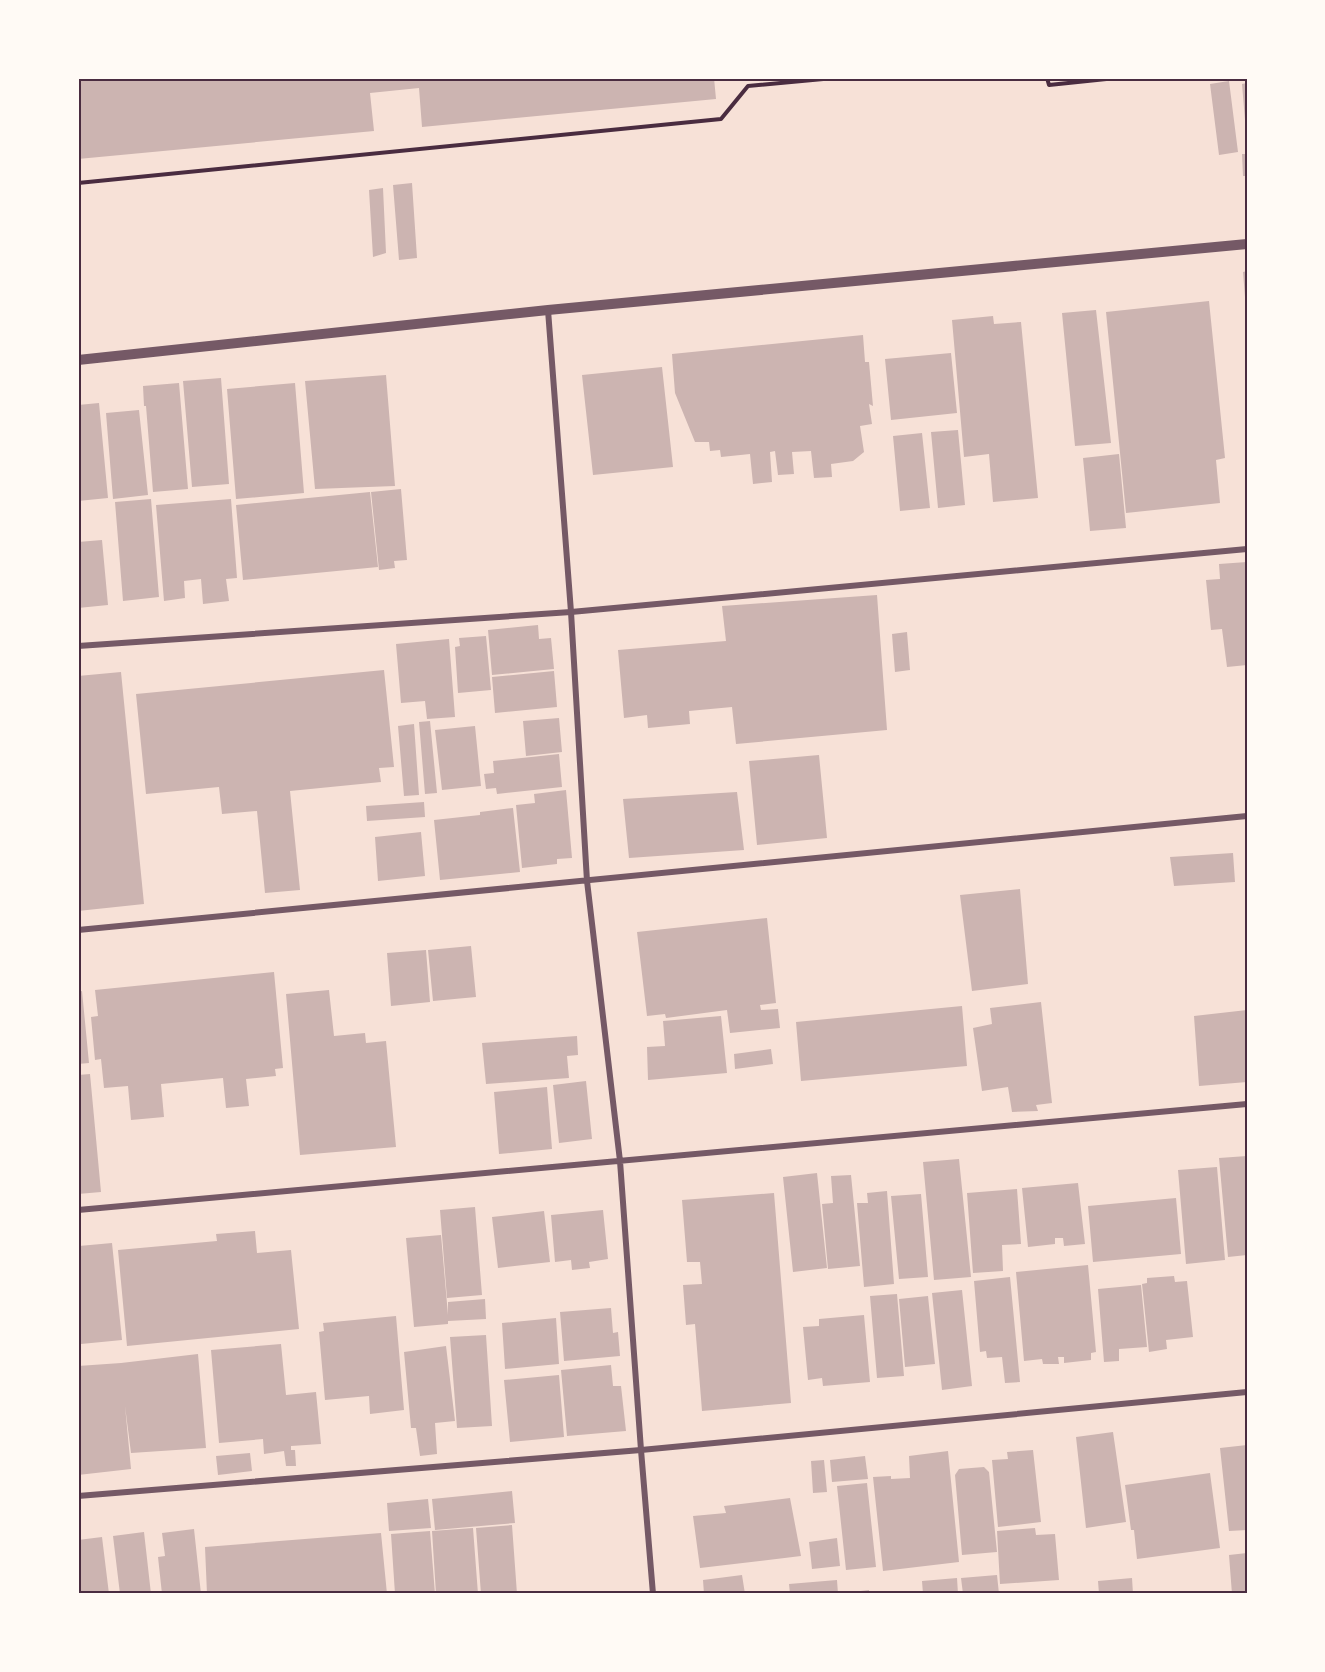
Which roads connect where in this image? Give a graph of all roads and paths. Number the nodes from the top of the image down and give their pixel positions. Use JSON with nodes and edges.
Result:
{"nodes":[{"id":1,"x":834,"y":78,"type":"edge"},
{"id":2,"x":1047,"y":78,"type":"edge"},
{"id":3,"x":1116,"y":78,"type":"edge"},
{"id":4,"x":78,"y":183,"type":"edge"},
{"id":5,"x":1247,"y":244,"type":"edge"},
{"id":6,"x":548,"y":310,"type":"junction"},
{"id":7,"x":78,"y":360,"type":"edge"},
{"id":8,"x":1247,"y":549,"type":"edge"},
{"id":9,"x":571,"y":612,"type":"junction"},
{"id":10,"x":78,"y":646,"type":"edge"},
{"id":11,"x":1247,"y":816,"type":"edge"},
{"id":12,"x":587,"y":881,"type":"junction"},
{"id":13,"x":78,"y":930,"type":"edge"},
{"id":14,"x":1247,"y":1104,"type":"edge"},
{"id":15,"x":620,"y":1161,"type":"junction"},
{"id":16,"x":78,"y":1210,"type":"edge"},
{"id":17,"x":1247,"y":1392,"type":"edge"},
{"id":18,"x":641,"y":1450,"type":"junction"},
{"id":19,"x":78,"y":1496,"type":"edge"},
{"id":20,"x":653,"y":1594,"type":"edge"}],
"edges":[{"from":1,"to":4,"type":"path"},
{"from":2,"to":3,"type":"path"},
{"from":5,"to":6,"type":"street"},
{"from":6,"to":7,"type":"street"},
{"from":6,"to":9,"type":"street"},
{"from":8,"to":9,"type":"street"},
{"from":9,"to":10,"type":"street"},
{"from":9,"to":12,"type":"street"},
{"from":11,"to":12,"type":"street"},
{"from":12,"to":13,"type":"street"},
{"from":12,"to":15,"type":"street"},
{"from":14,"to":15,"type":"street"},
{"from":15,"to":16,"type":"street"},
{"from":15,"to":18,"type":"street"},
{"from":17,"to":18,"type":"street"},
{"from":18,"to":19,"type":"street"},
{"from":18,"to":20,"type":"street"}]}
